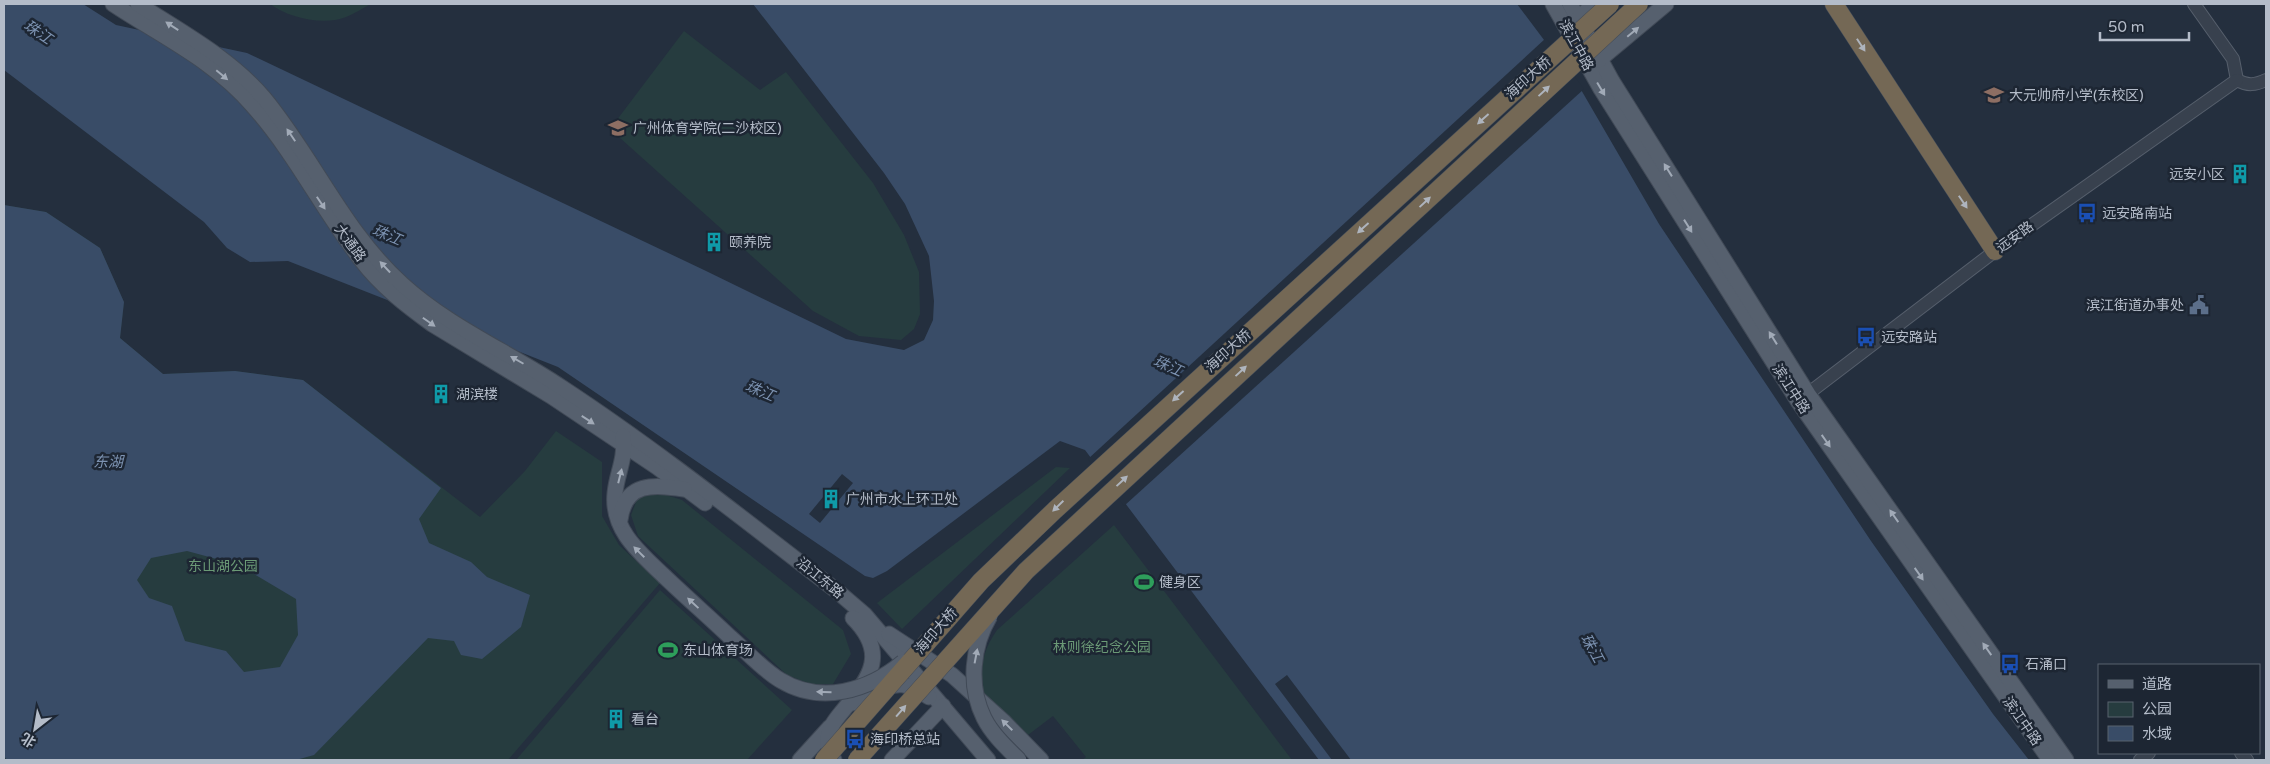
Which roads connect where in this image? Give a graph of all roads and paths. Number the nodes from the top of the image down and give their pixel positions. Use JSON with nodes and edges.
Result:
{"nodes":[{"id":1,"x":113,"y":4,"type":"edge"},
{"id":2,"x":1553,"y":4,"type":"edge"},
{"id":3,"x":1570,"y":4,"type":"edge"},
{"id":4,"x":1594,"y":4,"type":"edge"},
{"id":5,"x":1610,"y":4,"type":"edge"},
{"id":6,"x":1639,"y":4,"type":"edge"},
{"id":7,"x":1666,"y":4,"type":"edge"},
{"id":8,"x":1834,"y":4,"type":"edge"},
{"id":9,"x":2194,"y":4,"type":"edge"},
{"id":10,"x":140,"y":11,"type":"edge"},
{"id":11,"x":1578,"y":19,"type":"junction"},
{"id":12,"x":1577,"y":47,"type":"junction"},
{"id":13,"x":1599,"y":60,"type":"junction"},
{"id":14,"x":2237,"y":80,"type":"junction"},
{"id":15,"x":2266,"y":80,"type":"edge"},
{"id":16,"x":1995,"y":251,"type":"junction"},
{"id":17,"x":555,"y":390,"type":"junction"},
{"id":18,"x":1803,"y":397,"type":"junction"},
{"id":19,"x":622,"y":428,"type":"junction"},
{"id":20,"x":624,"y":444,"type":"junction"},
{"id":21,"x":685,"y":489,"type":"junction"},
{"id":22,"x":619,"y":524,"type":"junction"},
{"id":23,"x":1010,"y":587,"type":"junction"},
{"id":24,"x":865,"y":615,"type":"junction"},
{"id":25,"x":927,"y":642,"type":"junction"},
{"id":26,"x":943,"y":706,"type":"junction"},
{"id":27,"x":834,"y":723,"type":"junction"},
{"id":28,"x":800,"y":760,"type":"edge"},
{"id":29,"x":824,"y":760,"type":"edge"},
{"id":30,"x":834,"y":760,"type":"edge"},
{"id":31,"x":857,"y":760,"type":"edge"},
{"id":32,"x":892,"y":760,"type":"edge"},
{"id":33,"x":988,"y":760,"type":"edge"},
{"id":34,"x":1018,"y":760,"type":"edge"},
{"id":35,"x":1041,"y":760,"type":"edge"},
{"id":36,"x":2050,"y":760,"type":"edge"},
{"id":37,"x":2066,"y":760,"type":"edge"}],
"edges":[{"from":1,"to":10,"type":"main road","name":"大通路"},
{"from":2,"to":12,"type":"main road","name":"滨江中路"},
{"from":3,"to":11,"type":"main road","name":"滨江中路"},
{"from":4,"to":11,"type":"main road"},
{"from":5,"to":25,"type":"highway","name":"海印大桥","one_way":true,"bridge":true},
{"from":23,"to":6,"type":"highway","name":"海印大桥","one_way":true,"bridge":true},
{"from":13,"to":7,"type":"main road","one_way":true},
{"from":8,"to":16,"type":"highway","one_way":true},
{"from":9,"to":14,"type":"street"},
{"from":10,"to":17,"type":"main road","name":"大通路"},
{"from":11,"to":12,"type":"main road"},
{"from":11,"to":13,"type":"main road","name":"滨江中路"},
{"from":12,"to":13,"type":"main road"},
{"from":12,"to":18,"type":"main road","name":"滨江中路","one_way":true},
{"from":18,"to":13,"type":"main road","name":"滨江中路","one_way":true},
{"from":14,"to":15,"type":"street"},
{"from":14,"to":16,"type":"street","name":"远安路"},
{"from":16,"to":18,"type":"street","name":"远安路"},
{"from":17,"to":19,"type":"main road","name":"大通路"},
{"from":17,"to":20,"type":"main road","name":"大通路","one_way":true},
{"from":18,"to":36,"type":"main road","name":"滨江中路","one_way":true},
{"from":37,"to":18,"type":"main road","name":"滨江中路","one_way":true},
{"from":19,"to":20,"type":"main road"},
{"from":19,"to":24,"type":"main road","name":"沿江东路"},
{"from":20,"to":21,"type":"main road","name":"沿江东路"},
{"from":22,"to":20,"type":"main road","one_way":true},
{"from":21,"to":22,"type":"main road"},
{"from":21,"to":27,"type":"main road","name":"沿江东路"},
{"from":25,"to":22,"type":"main road","one_way":true,"bridge":true},
{"from":31,"to":23,"type":"highway","name":"海印大桥","one_way":true,"bridge":true},
{"from":34,"to":23,"type":"main road","one_way":true,"bridge":true},
{"from":24,"to":26,"type":"main road","name":"沿江东路"},
{"from":35,"to":24,"type":"main road","one_way":true},
{"from":25,"to":29,"type":"highway","name":"海印大桥","bridge":true},
{"from":26,"to":27,"type":"main road"},
{"from":26,"to":32,"type":"main road"},
{"from":26,"to":33,"type":"main road","name":"沿江东路"},
{"from":27,"to":28,"type":"main road"},
{"from":27,"to":30,"type":"main road"}]}
